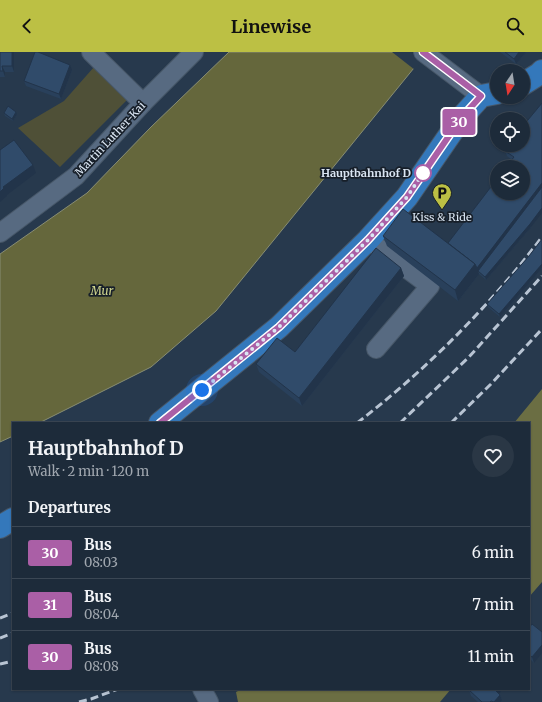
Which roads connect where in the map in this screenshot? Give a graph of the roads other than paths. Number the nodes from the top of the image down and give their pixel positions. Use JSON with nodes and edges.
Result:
{"nodes":[{"id":1,"x":91,"y":52,"type":"edge"},
{"id":2,"x":194,"y":52,"type":"edge"},
{"id":3,"x":423,"y":52,"type":"edge"},
{"id":4,"x":542,"y":71,"type":"edge"},
{"id":5,"x":530,"y":80,"type":"edge"},
{"id":6,"x":489,"y":95,"type":"edge"},
{"id":7,"x":143,"y":103,"type":"junction"},
{"id":8,"x":0,"y":233,"type":"edge"},
{"id":9,"x":368,"y":240,"type":"junction"},
{"id":10,"x":376,"y":349,"type":"dead end"},
{"id":11,"x":161,"y":422,"type":"edge"},
{"id":12,"x":12,"y":520,"type":"edge"},
{"id":13,"x":0,"y":527,"type":"edge"},
{"id":14,"x":203,"y":690,"type":"edge"},
{"id":15,"x":209,"y":702,"type":"edge"}],
"edges":[{"from":1,"to":7,"type":"street"},
{"from":2,"to":7,"type":"street","name":"Martin Luther-Kai"},
{"from":3,"to":6,"type":"street"},
{"from":4,"to":5,"type":"main road"},
{"from":6,"to":9,"type":"main road"},
{"from":7,"to":8,"type":"street","name":"Martin Luther-Kai"},
{"from":9,"to":10,"type":"street"},
{"from":9,"to":11,"type":"main road"},
{"from":12,"to":13,"type":"main road"},
{"from":14,"to":15,"type":"street"}]}
